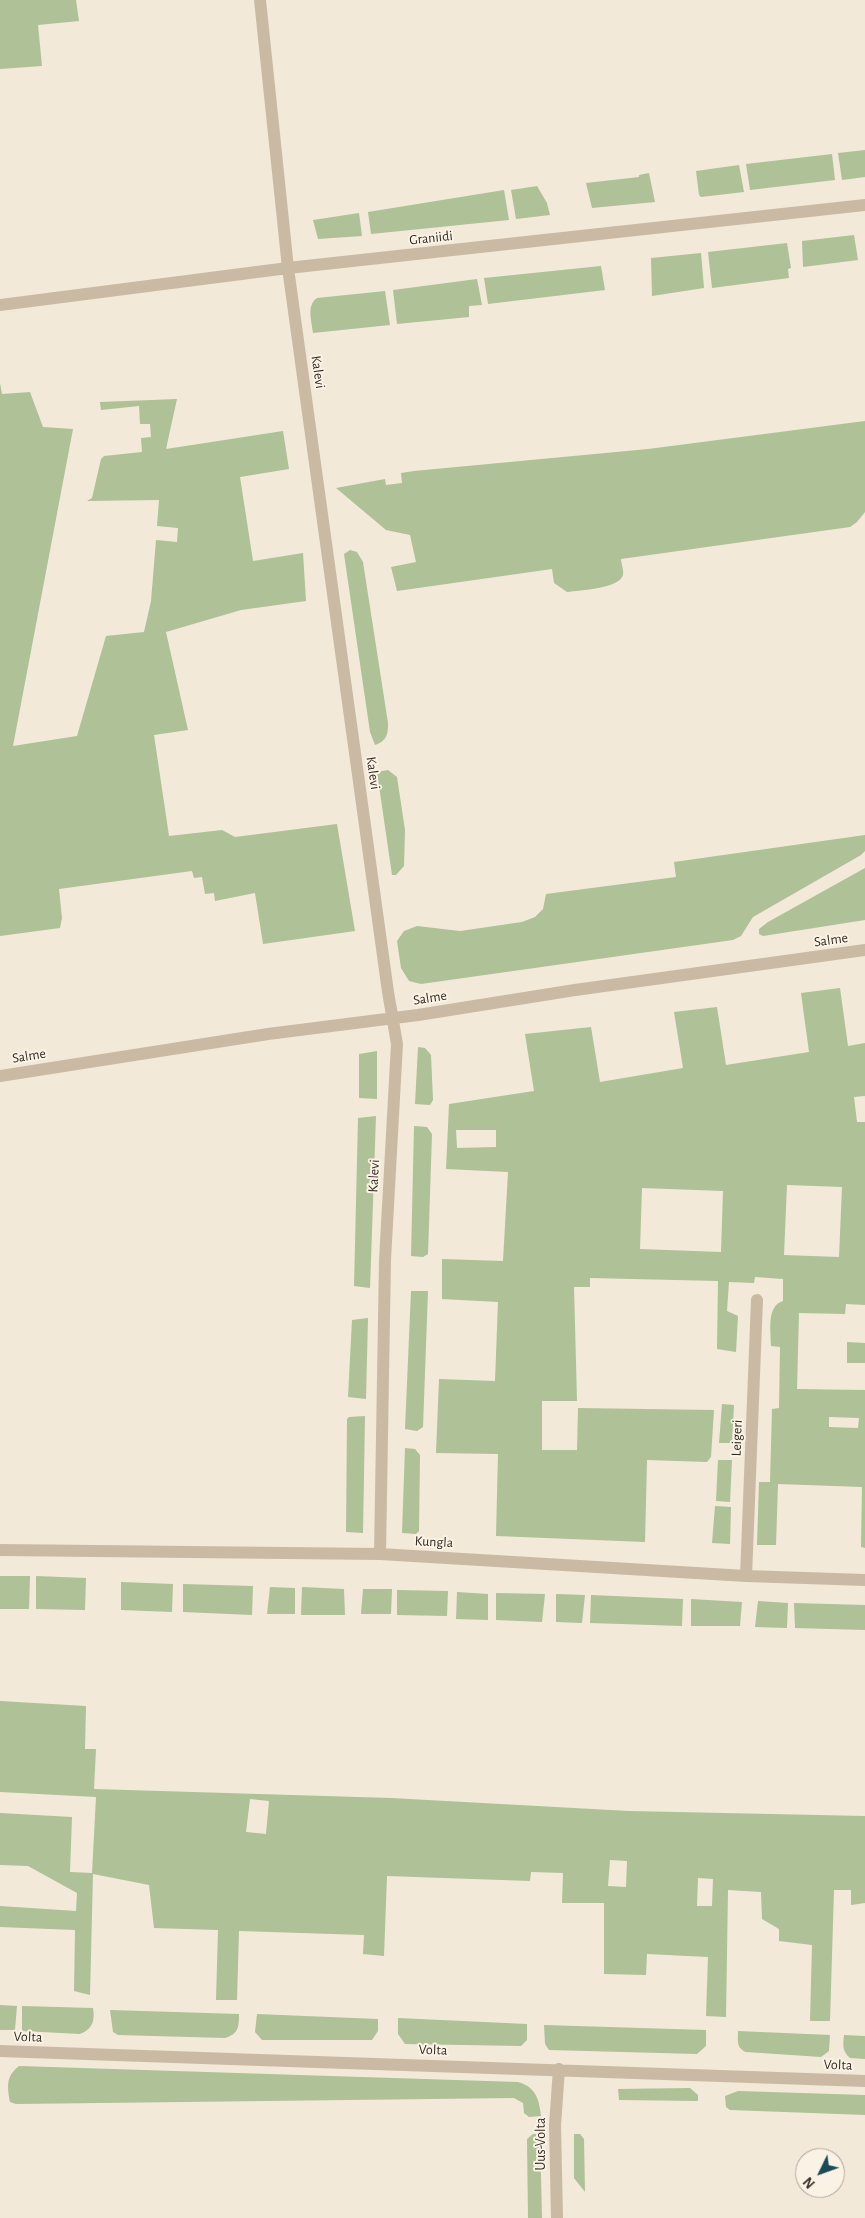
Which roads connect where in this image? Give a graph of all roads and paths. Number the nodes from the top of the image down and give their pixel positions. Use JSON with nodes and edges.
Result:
{"nodes":[{"id":1,"x":260,"y":0,"type":"edge"},
{"id":2,"x":865,"y":205,"type":"edge"},
{"id":3,"x":288,"y":268,"type":"junction"},
{"id":4,"x":0,"y":305,"type":"edge"},
{"id":5,"x":865,"y":950,"type":"edge"},
{"id":6,"x":392,"y":1018,"type":"junction"},
{"id":7,"x":0,"y":1076,"type":"edge"},
{"id":8,"x":757,"y":1300,"type":"dead end"},
{"id":9,"x":0,"y":1550,"type":"edge"},
{"id":10,"x":380,"y":1554,"type":"junction"},
{"id":11,"x":746,"y":1576,"type":"junction"},
{"id":12,"x":865,"y":1580,"type":"edge"},
{"id":13,"x":0,"y":2051,"type":"edge"},
{"id":14,"x":559,"y":2069,"type":"junction"},
{"id":15,"x":865,"y":2081,"type":"edge"},
{"id":16,"x":558,"y":2218,"type":"edge"}],
"edges":[{"from":1,"to":3,"type":"street","name":"Kalevi"},
{"from":2,"to":3,"type":"street","name":"Graniidi"},
{"from":3,"to":4,"type":"street","name":"Graniidi"},
{"from":3,"to":6,"type":"street","name":"Kalevi"},
{"from":5,"to":6,"type":"street","name":"Salme"},
{"from":6,"to":7,"type":"street","name":"Salme"},
{"from":6,"to":10,"type":"street","name":"Kalevi"},
{"from":8,"to":11,"type":"street","name":"Leigeri"},
{"from":9,"to":10,"type":"street","name":"Kungla"},
{"from":10,"to":11,"type":"street","name":"Kungla"},
{"from":11,"to":12,"type":"street","name":"Kungla"},
{"from":13,"to":14,"type":"street","name":"Volta"},
{"from":14,"to":15,"type":"street","name":"Volta"},
{"from":14,"to":16,"type":"street","name":"Uus-Volta"}]}
